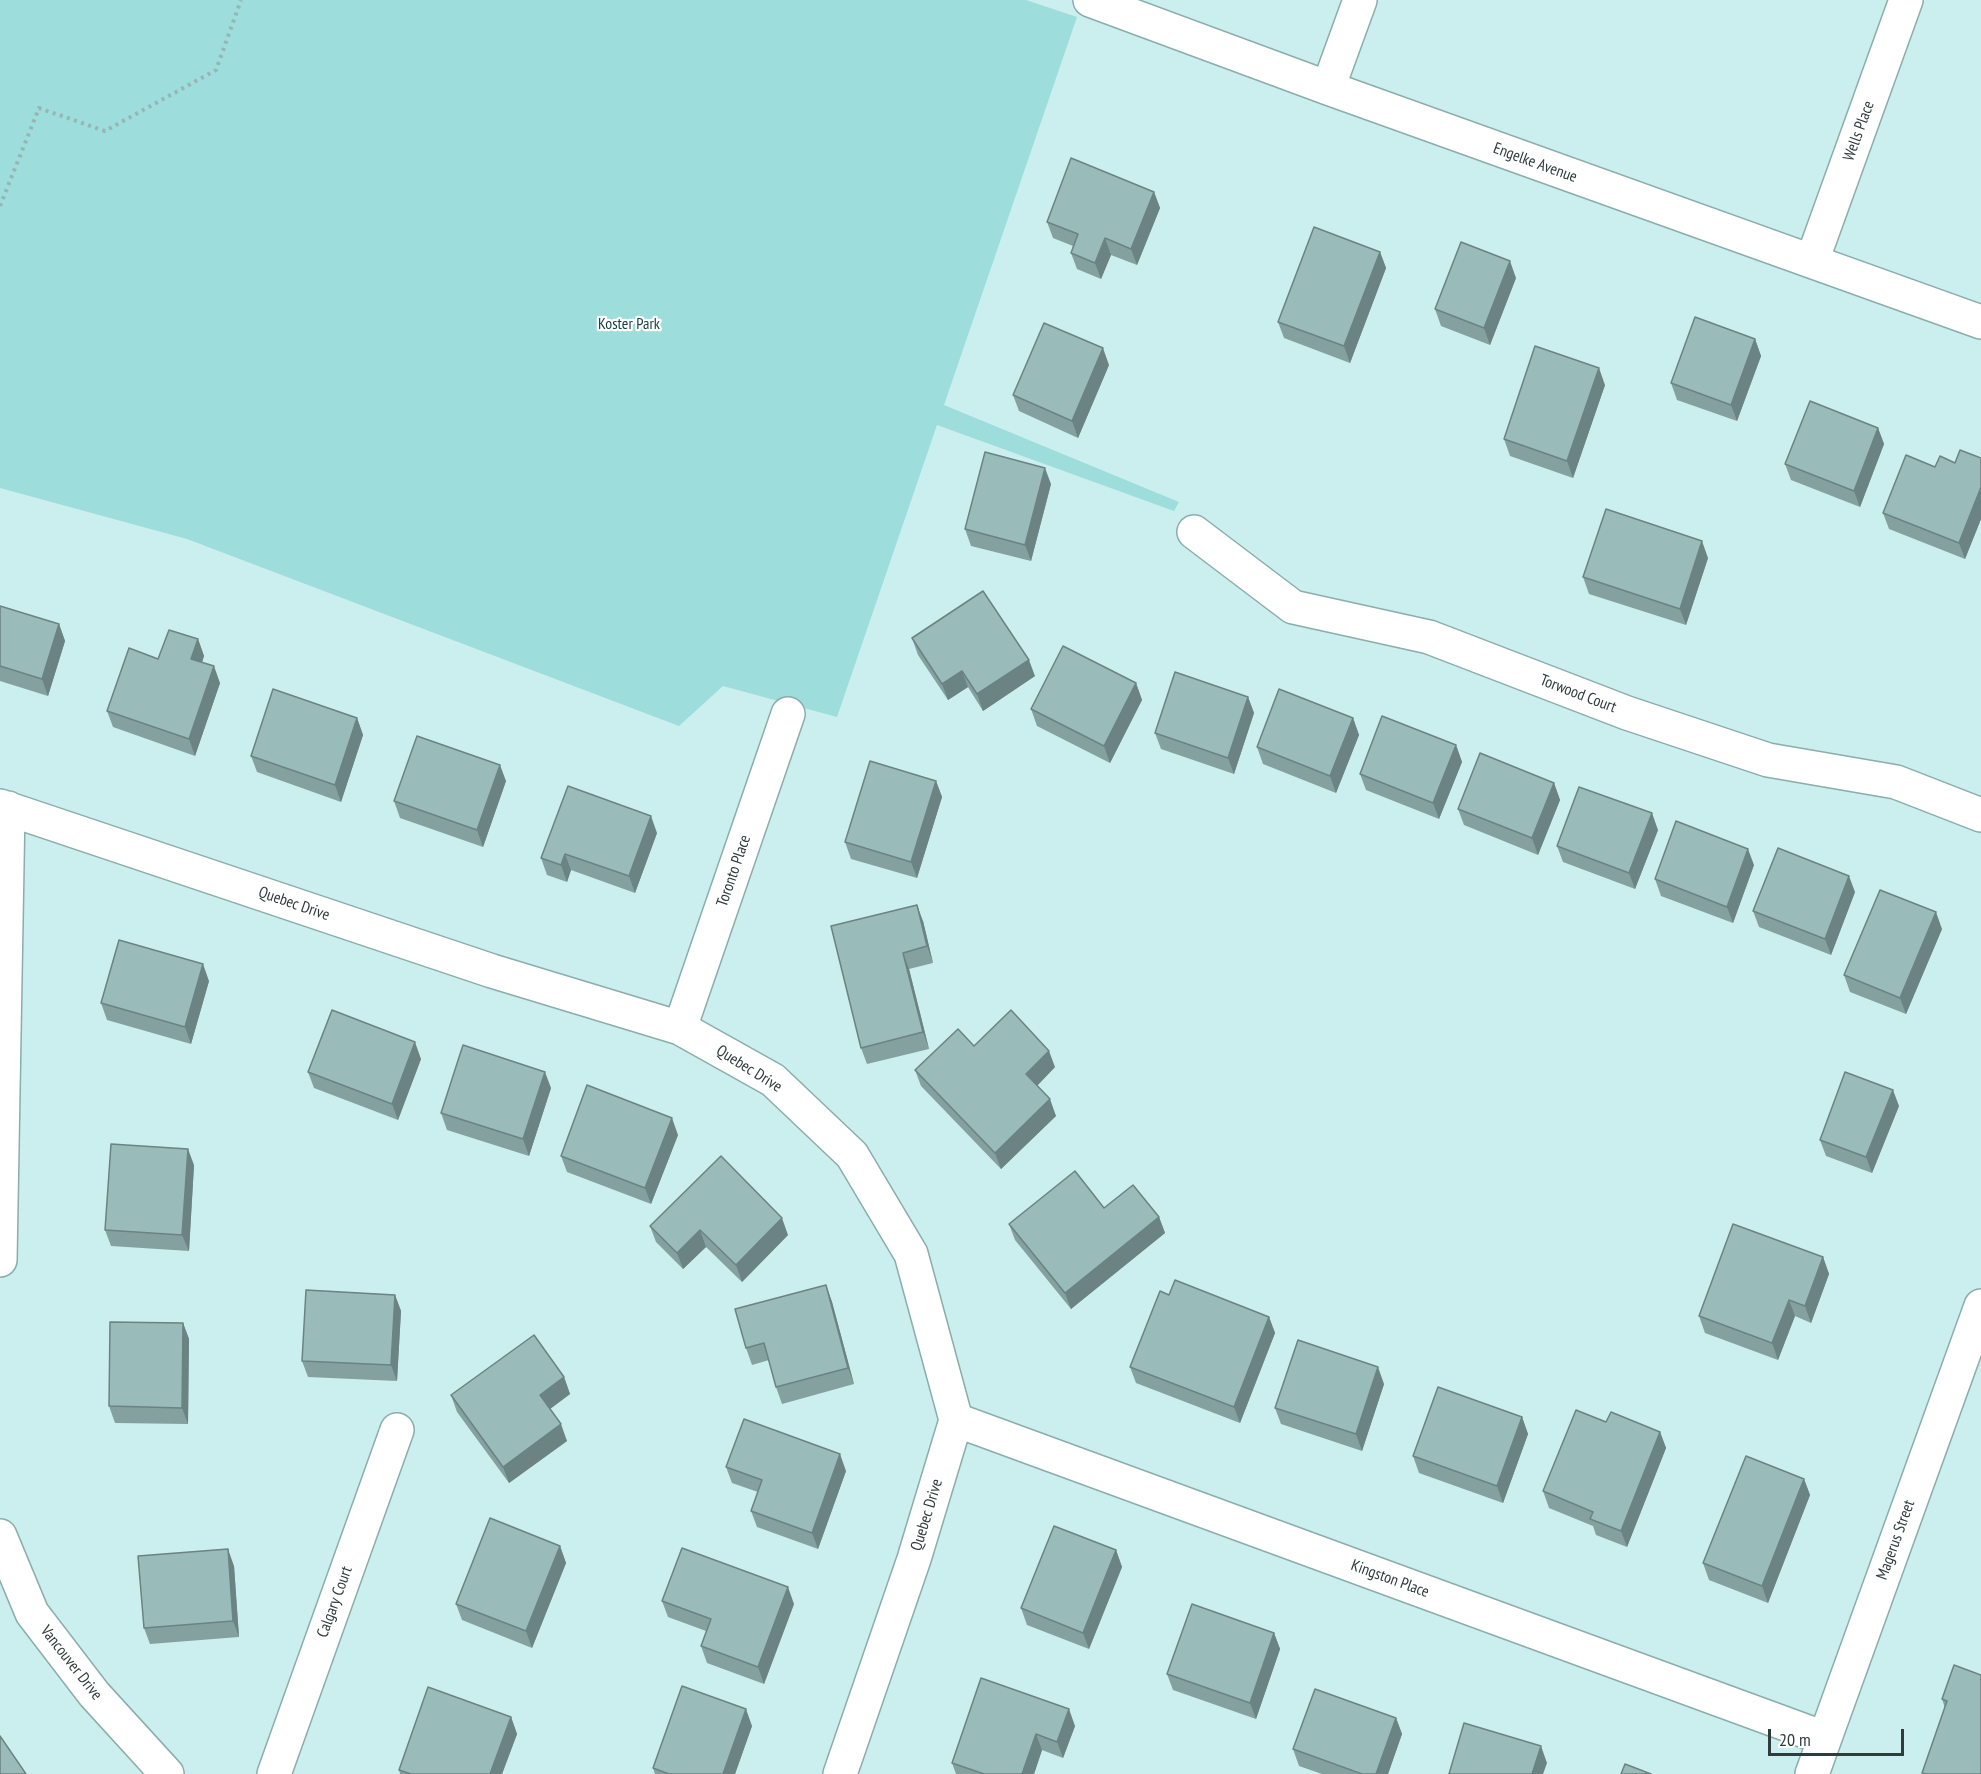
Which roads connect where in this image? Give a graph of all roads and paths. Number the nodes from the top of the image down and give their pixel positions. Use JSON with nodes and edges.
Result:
{"nodes":[{"id":1,"x":241,"y":0,"type":"edge"},
{"id":2,"x":1090,"y":0,"type":"edge"},
{"id":3,"x":1360,"y":0,"type":"edge"},
{"id":4,"x":1906,"y":0,"type":"edge"},
{"id":5,"x":1328,"y":88,"type":"junction"},
{"id":6,"x":0,"y":206,"type":"edge"},
{"id":7,"x":1812,"y":261,"type":"junction"},
{"id":8,"x":1981,"y":322,"type":"edge"},
{"id":9,"x":1194,"y":532,"type":"dead end"},
{"id":10,"x":788,"y":714,"type":"dead end"},
{"id":11,"x":4,"y":807,"type":"edge"},
{"id":12,"x":1981,"y":815,"type":"edge"},
{"id":13,"x":680,"y":1028,"type":"junction"},
{"id":14,"x":0,"y":1260,"type":"edge"},
{"id":15,"x":1981,"y":1306,"type":"edge"},
{"id":16,"x":957,"y":1420,"type":"junction"},
{"id":17,"x":397,"y":1430,"type":"dead end"},
{"id":18,"x":0,"y":1536,"type":"edge"},
{"id":19,"x":1824,"y":1738,"type":"junction"},
{"id":20,"x":167,"y":1774,"type":"edge"},
{"id":21,"x":273,"y":1774,"type":"edge"},
{"id":22,"x":840,"y":1774,"type":"edge"},
{"id":23,"x":1812,"y":1774,"type":"edge"}],
"edges":[{"from":1,"to":6,"type":"path"},
{"from":2,"to":5,"type":"street","name":"Engelke Avenue"},
{"from":3,"to":5,"type":"street"},
{"from":4,"to":7,"type":"street","name":"Wells Place"},
{"from":5,"to":7,"type":"street","name":"Engelke Avenue"},
{"from":7,"to":8,"type":"street","name":"Engelke Avenue"},
{"from":9,"to":12,"type":"street","name":"Torwood Court"},
{"from":10,"to":13,"type":"street","name":"Toronto Place"},
{"from":11,"to":13,"type":"street","name":"Quebec Drive"},
{"from":11,"to":14,"type":"street"},
{"from":13,"to":16,"type":"street","name":"Quebec Drive"},
{"from":15,"to":19,"type":"street","name":"Magerus Street"},
{"from":16,"to":19,"type":"street","name":"Kingston Place"},
{"from":16,"to":22,"type":"street","name":"Quebec Drive"},
{"from":17,"to":21,"type":"street","name":"Calgary Court"},
{"from":18,"to":20,"type":"street","name":"Vancouver Drive"},
{"from":19,"to":23,"type":"street","name":"Magerus Street"}]}
